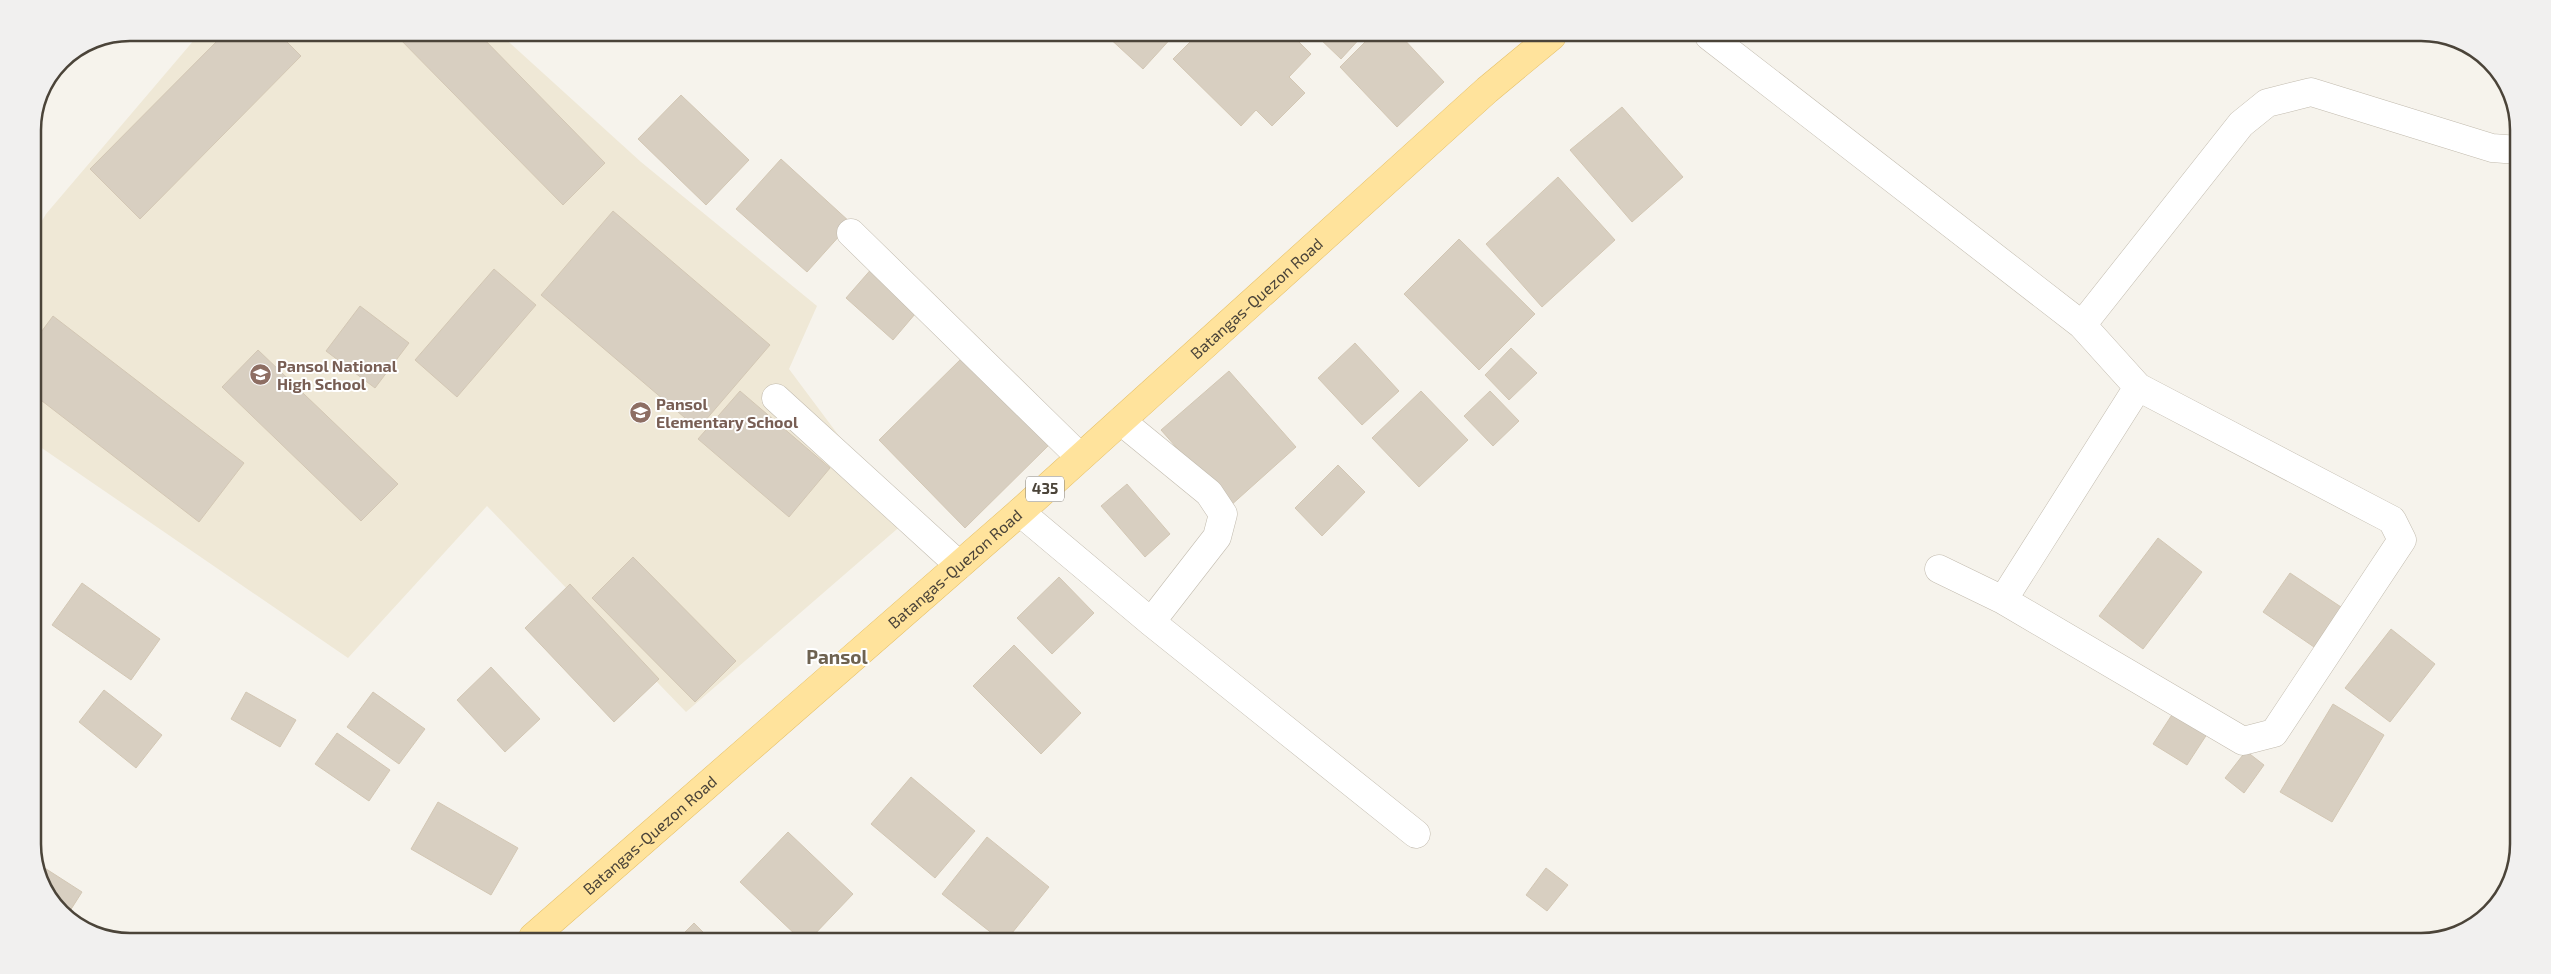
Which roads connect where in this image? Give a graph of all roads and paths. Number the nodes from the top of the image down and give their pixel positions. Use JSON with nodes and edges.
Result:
{"nodes":[{"id":1,"x":1546,"y":41,"type":"edge"},
{"id":2,"x":1715,"y":41,"type":"edge"},
{"id":3,"x":2510,"y":149,"type":"edge"},
{"id":4,"x":851,"y":233,"type":"dead end"},
{"id":5,"x":2082,"y":325,"type":"junction"},
{"id":6,"x":2138,"y":387,"type":"junction"},
{"id":7,"x":776,"y":398,"type":"dead end"},
{"id":8,"x":1121,"y":421,"type":"junction"},
{"id":9,"x":1080,"y":457,"type":"junction"},
{"id":10,"x":1020,"y":512,"type":"junction"},
{"id":11,"x":959,"y":565,"type":"junction"},
{"id":12,"x":1939,"y":569,"type":"dead end"},
{"id":13,"x":2003,"y":600,"type":"junction"},
{"id":14,"x":1151,"y":622,"type":"junction"},
{"id":15,"x":1416,"y":834,"type":"dead end"},
{"id":16,"x":537,"y":933,"type":"edge"}],
"edges":[{"from":1,"to":8,"type":"main road","name":"Batangas-Quezon Road","number":"435"},
{"from":2,"to":5,"type":"street"},
{"from":3,"to":5,"type":"street"},
{"from":4,"to":9,"type":"street"},
{"from":5,"to":6,"type":"street"},
{"from":6,"to":13,"type":"street"},
{"from":6,"to":13,"type":"street"},
{"from":7,"to":11,"type":"street"},
{"from":8,"to":9,"type":"main road","name":"Batangas-Quezon Road","number":"435"},
{"from":8,"to":14,"type":"street"},
{"from":9,"to":10,"type":"main road","name":"Batangas-Quezon Road","number":"435"},
{"from":10,"to":11,"type":"main road","name":"Batangas-Quezon Road","number":"435"},
{"from":10,"to":14,"type":"street"},
{"from":11,"to":16,"type":"main road","name":"Batangas-Quezon Road","number":"435"},
{"from":12,"to":13,"type":"street"},
{"from":14,"to":15,"type":"street"}]}
